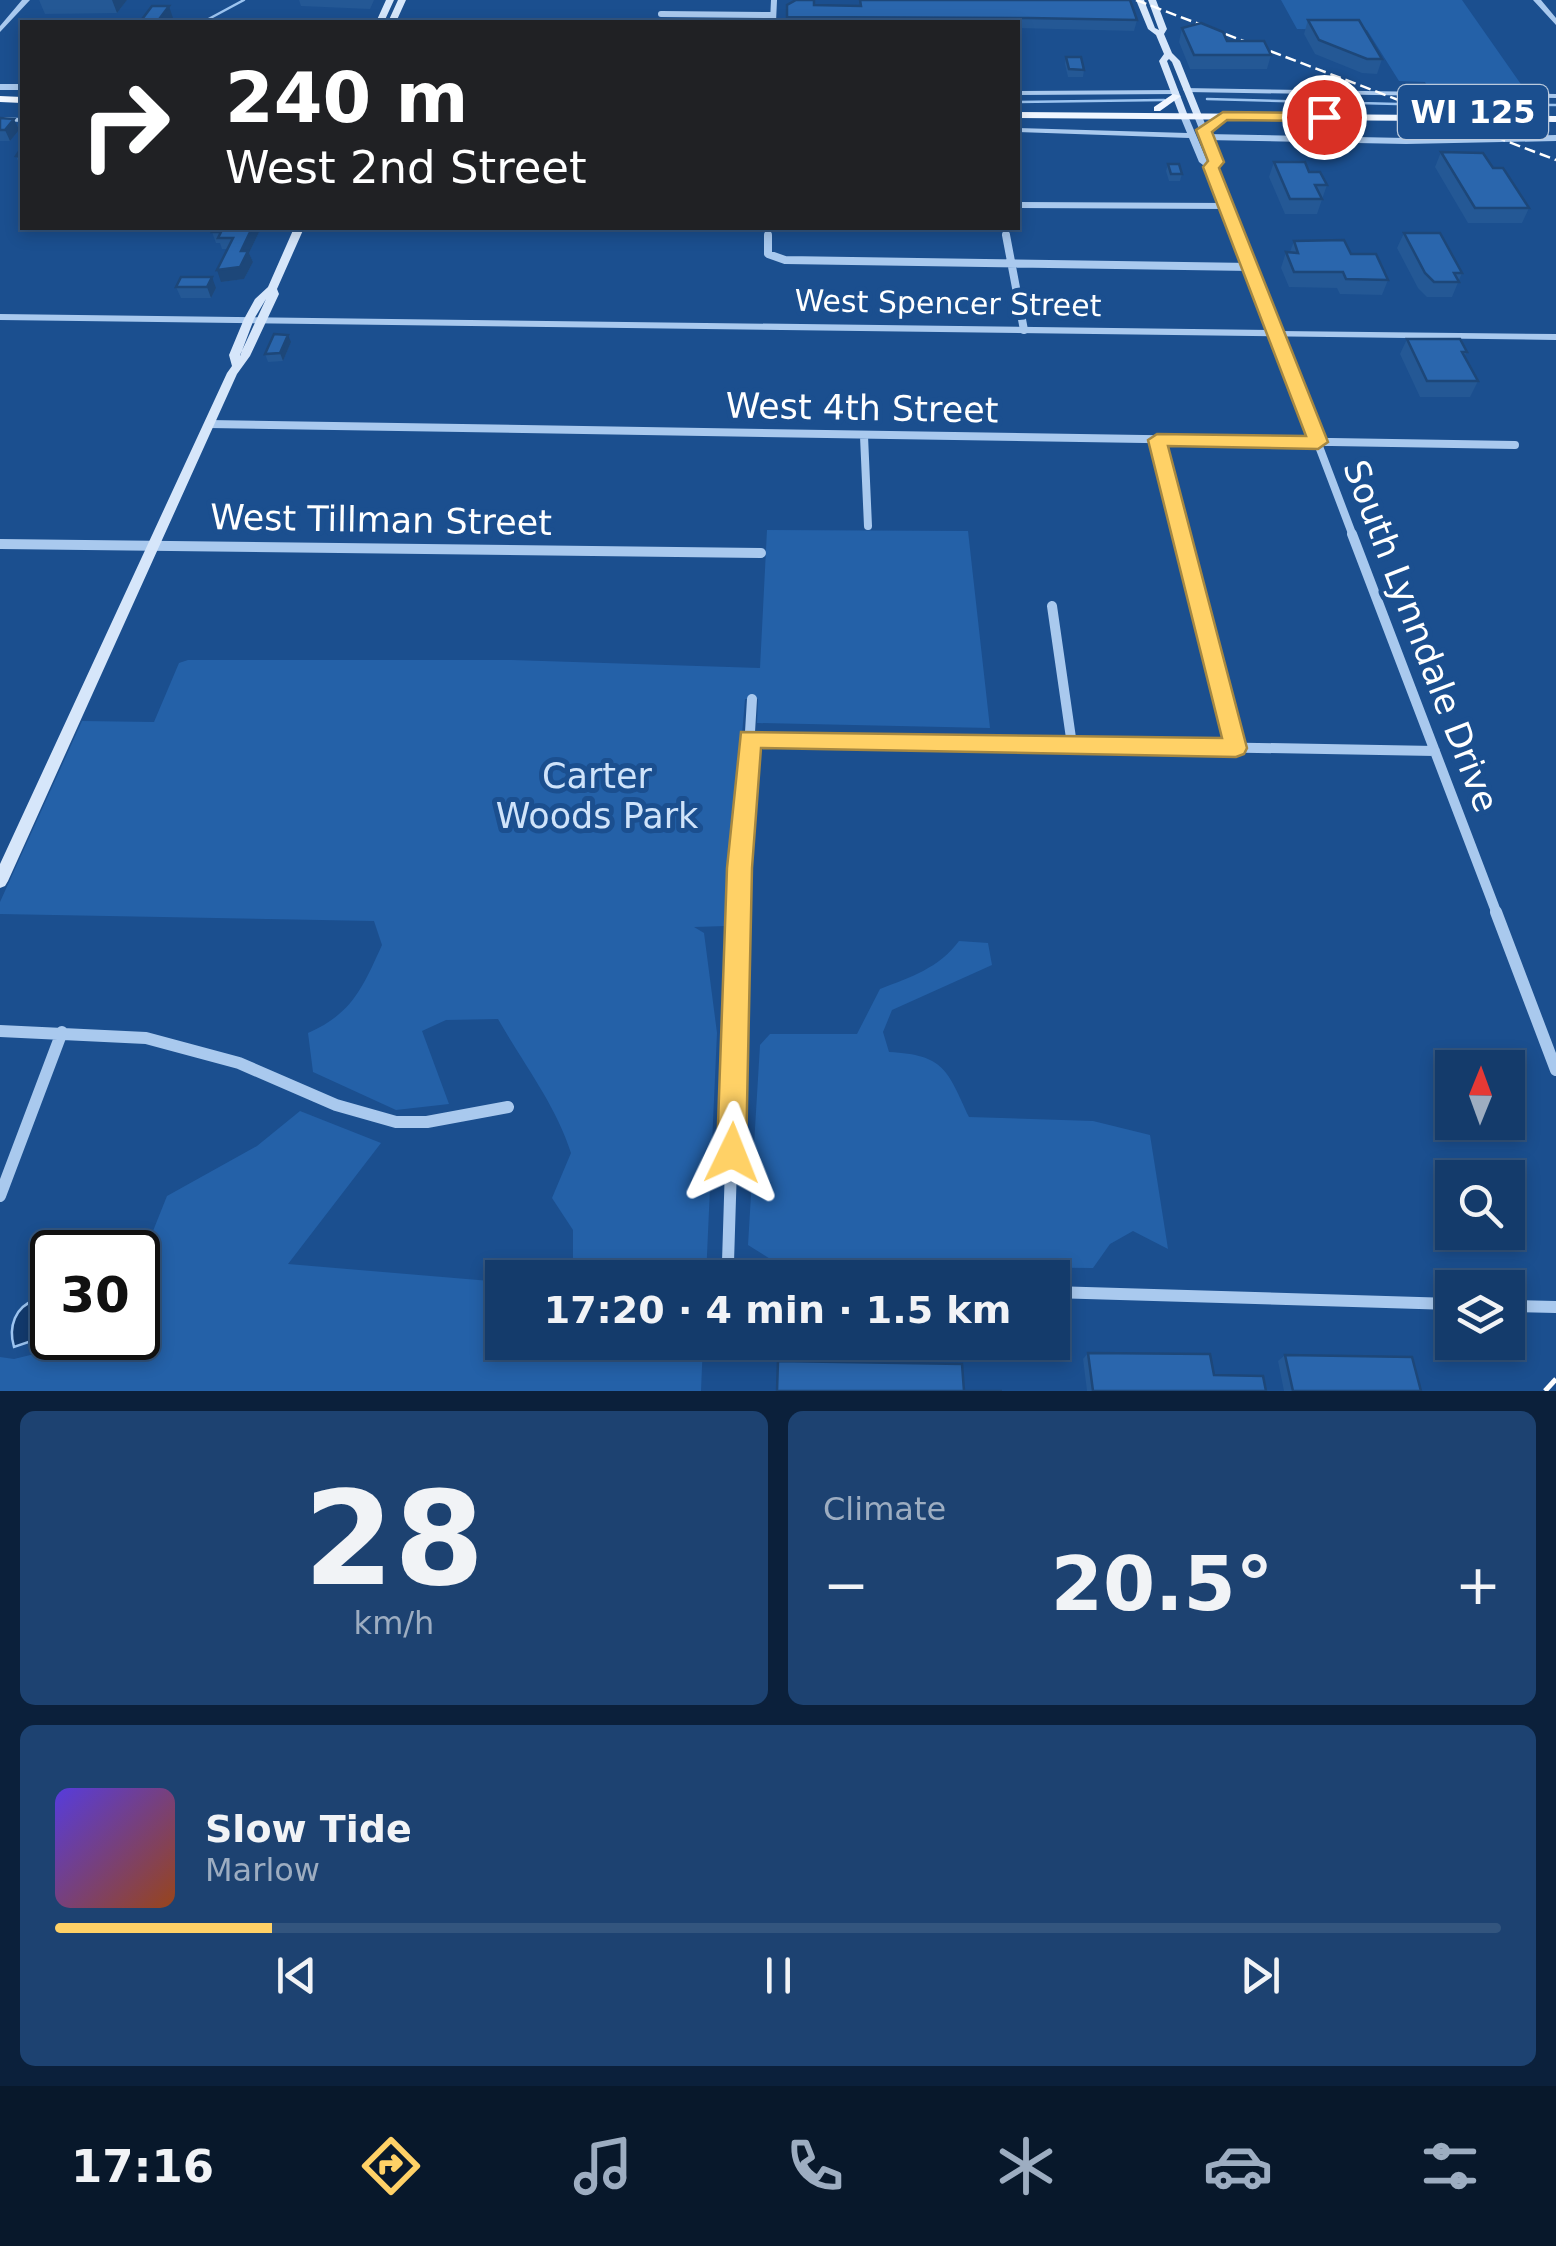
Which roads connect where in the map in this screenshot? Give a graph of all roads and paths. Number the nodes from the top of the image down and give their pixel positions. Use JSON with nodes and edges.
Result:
{"nodes":[{"id":1,"x":26,"y":0,"type":"edge"},
{"id":2,"x":774,"y":0,"type":"edge"},
{"id":3,"x":1140,"y":0,"type":"edge"},
{"id":4,"x":1152,"y":0,"type":"edge"},
{"id":5,"x":1537,"y":0,"type":"edge"},
{"id":6,"x":661,"y":14,"type":"dead end"},
{"id":7,"x":773,"y":19,"type":"edge"},
{"id":8,"x":1556,"y":24,"type":"edge"},
{"id":9,"x":0,"y":30,"type":"edge"},
{"id":10,"x":1160,"y":34,"type":"junction"},
{"id":11,"x":1168,"y":54,"type":"junction"},
{"id":12,"x":1188,"y":90,"type":"junction"},
{"id":13,"x":1020,"y":93,"type":"edge"},
{"id":14,"x":1176,"y":94,"type":"junction"},
{"id":15,"x":1556,"y":96,"type":"edge"},
{"id":16,"x":1157,"y":109,"type":"junction"},
{"id":17,"x":1020,"y":111,"type":"edge"},
{"id":18,"x":1020,"y":111,"type":"edge"},
{"id":19,"x":1183,"y":113,"type":"junction"},
{"id":20,"x":1197,"y":113,"type":"junction"},
{"id":21,"x":1223,"y":116,"type":"junction"},
{"id":22,"x":1556,"y":116,"type":"edge"},
{"id":23,"x":1020,"y":130,"type":"edge"},
{"id":24,"x":1205,"y":134,"type":"junction"},
{"id":25,"x":1192,"y":136,"type":"junction"},
{"id":26,"x":1556,"y":138,"type":"edge"},
{"id":27,"x":1211,"y":167,"type":"junction"},
{"id":28,"x":1020,"y":205,"type":"edge"},
{"id":29,"x":1226,"y":206,"type":"junction"},
{"id":30,"x":298,"y":230,"type":"edge"},
{"id":31,"x":768,"y":230,"type":"edge"},
{"id":32,"x":1005,"y":230,"type":"edge"},
{"id":33,"x":1012,"y":264,"type":"junction"},
{"id":34,"x":1251,"y":267,"type":"junction"},
{"id":35,"x":0,"y":317,"type":"edge"},
{"id":36,"x":257,"y":317,"type":"junction"},
{"id":37,"x":1024,"y":330,"type":"junction"},
{"id":38,"x":1276,"y":333,"type":"junction"},
{"id":39,"x":1556,"y":337,"type":"edge"},
{"id":40,"x":209,"y":424,"type":"junction"},
{"id":41,"x":864,"y":436,"type":"junction"},
{"id":42,"x":1157,"y":440,"type":"junction"},
{"id":43,"x":1318,"y":442,"type":"junction"},
{"id":44,"x":1516,"y":445,"type":"dead end"},
{"id":45,"x":868,"y":526,"type":"dead end"},
{"id":46,"x":0,"y":544,"type":"edge"},
{"id":47,"x":154,"y":544,"type":"junction"},
{"id":48,"x":761,"y":553,"type":"dead end"},
{"id":49,"x":1052,"y":606,"type":"dead end"},
{"id":50,"x":752,"y":700,"type":"dead end"},
{"id":51,"x":750,"y":739,"type":"junction"},
{"id":52,"x":1072,"y":744,"type":"junction"},
{"id":53,"x":1236,"y":748,"type":"junction"},
{"id":54,"x":1436,"y":751,"type":"junction"},
{"id":55,"x":0,"y":881,"type":"edge"},
{"id":56,"x":0,"y":1032,"type":"edge"},
{"id":57,"x":62,"y":1032,"type":"junction"},
{"id":58,"x":1556,"y":1070,"type":"edge"},
{"id":59,"x":508,"y":1107,"type":"dead end"},
{"id":60,"x":0,"y":1196,"type":"edge"},
{"id":61,"x":728,"y":1260,"type":"edge"},
{"id":62,"x":1070,"y":1293,"type":"edge"},
{"id":63,"x":1435,"y":1303,"type":"edge"},
{"id":64,"x":1525,"y":1306,"type":"edge"},
{"id":65,"x":1556,"y":1307,"type":"edge"}],
"edges":[{"from":1,"to":9,"type":"street"},
{"from":2,"to":7,"type":"street"},
{"from":3,"to":10,"type":"main road"},
{"from":4,"to":10,"type":"main road"},
{"from":5,"to":8,"type":"street"},
{"from":6,"to":7,"type":"street"},
{"from":10,"to":11,"type":"main road"},
{"from":11,"to":12,"type":"main road"},
{"from":11,"to":14,"type":"main road"},
{"from":12,"to":15,"type":"street"},
{"from":12,"to":20,"type":"main road"},
{"from":13,"to":14,"type":"street"},
{"from":14,"to":16,"type":"main road"},
{"from":14,"to":19,"type":"main road"},
{"from":16,"to":17,"type":"main road","number":"WI 125"},
{"from":16,"to":19,"type":"main road","number":"WI 125"},
{"from":18,"to":19,"type":"main road","number":"WI 125"},
{"from":19,"to":20,"type":"main road","number":"WI 125"},
{"from":19,"to":25,"type":"street","name":"South Lynndale Drive"},
{"from":20,"to":21,"type":"main road","number":"WI 125"},
{"from":20,"to":22,"type":"main road","number":"WI 125"},
{"from":20,"to":24,"type":"street","name":"South Lynndale Drive"},
{"from":21,"to":22,"type":"main road","number":"WI 125"},
{"from":21,"to":24,"type":"main road"},
{"from":23,"to":25,"type":"street"},
{"from":24,"to":26,"type":"street"},
{"from":24,"to":27,"type":"street","name":"South Lynndale Drive"},
{"from":25,"to":27,"type":"street","name":"South Lynndale Drive"},
{"from":27,"to":29,"type":"street","name":"South Lynndale Drive"},
{"from":28,"to":29,"type":"street"},
{"from":29,"to":34,"type":"street","name":"South Lynndale Drive"},
{"from":30,"to":36,"type":"main road"},
{"from":31,"to":33,"type":"street"},
{"from":32,"to":33,"type":"street"},
{"from":33,"to":34,"type":"street"},
{"from":33,"to":37,"type":"street"},
{"from":34,"to":38,"type":"street","name":"South Lynndale Drive"},
{"from":35,"to":36,"type":"street","name":"West Spencer Street"},
{"from":36,"to":37,"type":"street","name":"West Spencer Street"},
{"from":36,"to":40,"type":"main road"},
{"from":37,"to":38,"type":"street","name":"West Spencer Street"},
{"from":38,"to":39,"type":"street","name":"West Spencer Street"},
{"from":38,"to":43,"type":"street","name":"South Lynndale Drive"},
{"from":40,"to":41,"type":"street","name":"West 4th Street"},
{"from":40,"to":47,"type":"main road"},
{"from":41,"to":42,"type":"street","name":"West 4th Street"},
{"from":41,"to":45,"type":"street"},
{"from":42,"to":43,"type":"street","name":"West 4th Street"},
{"from":42,"to":53,"type":"street"},
{"from":43,"to":44,"type":"street","name":"West 4th Street"},
{"from":43,"to":54,"type":"street","name":"South Lynndale Drive"},
{"from":46,"to":47,"type":"street","name":"West Tillman Street"},
{"from":47,"to":48,"type":"street","name":"West Tillman Street"},
{"from":47,"to":55,"type":"main road"},
{"from":49,"to":52,"type":"street"},
{"from":50,"to":51,"type":"street"},
{"from":51,"to":52,"type":"street"},
{"from":51,"to":61,"type":"street"},
{"from":52,"to":53,"type":"street"},
{"from":53,"to":54,"type":"street"},
{"from":54,"to":58,"type":"street","name":"South Lynndale Drive"},
{"from":56,"to":57,"type":"street"},
{"from":57,"to":59,"type":"street"},
{"from":57,"to":60,"type":"street"},
{"from":62,"to":63,"type":"street"},
{"from":64,"to":65,"type":"street"}]}
